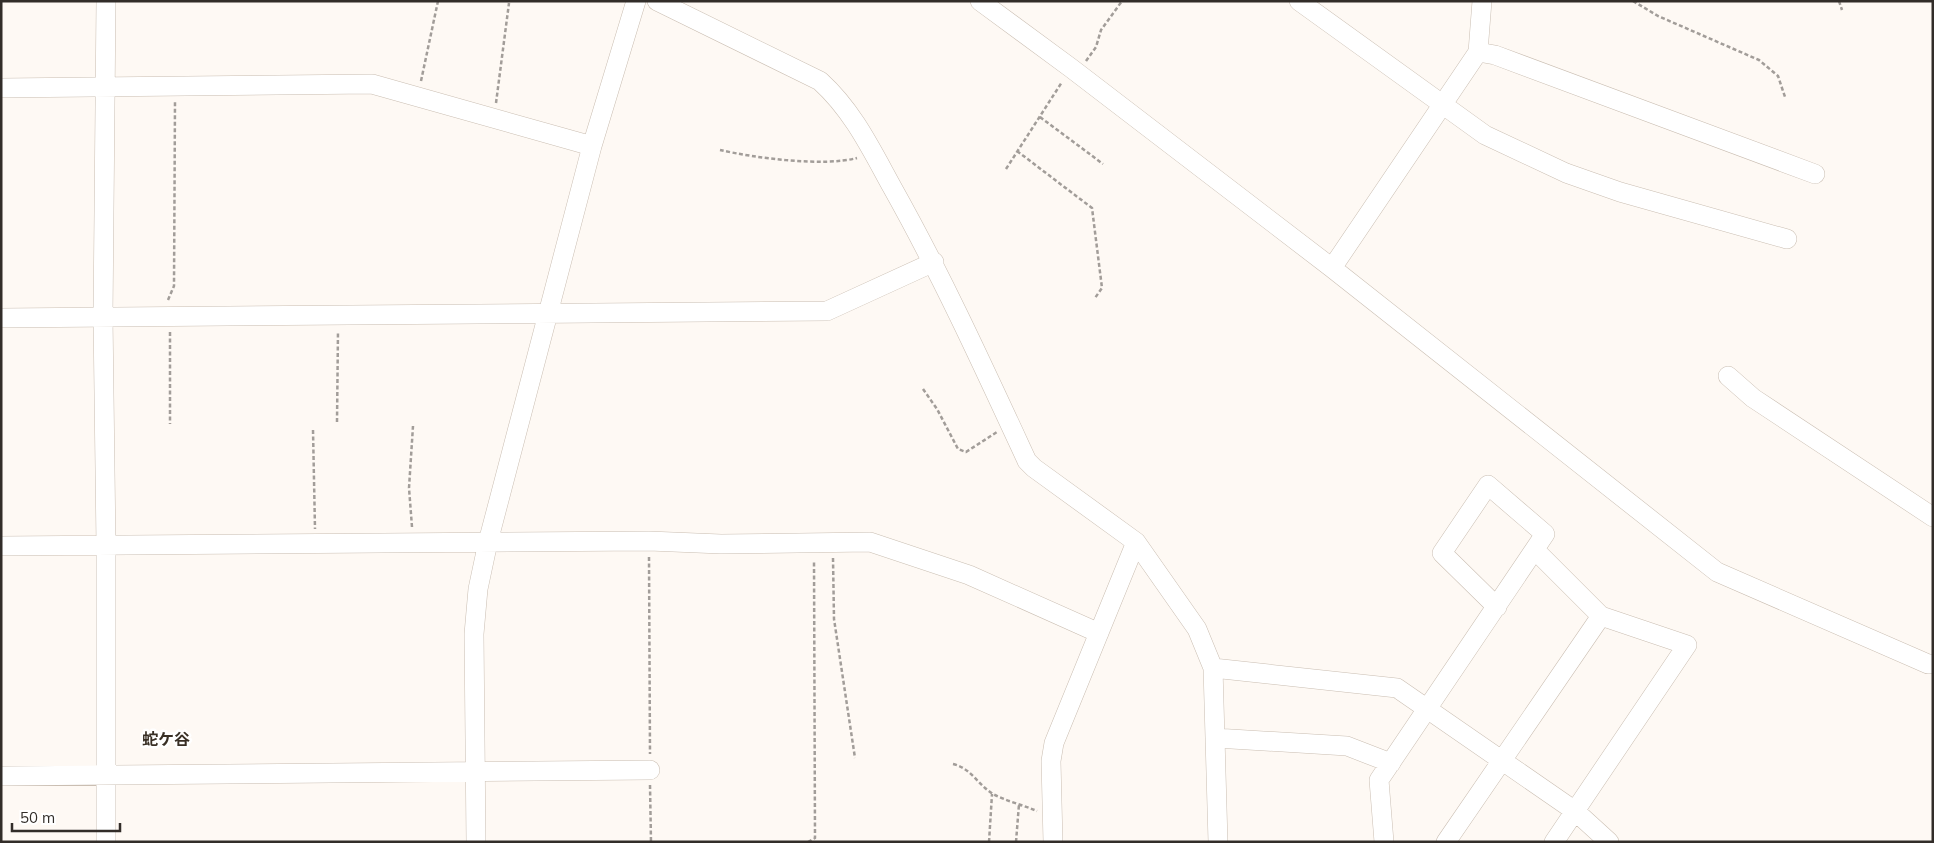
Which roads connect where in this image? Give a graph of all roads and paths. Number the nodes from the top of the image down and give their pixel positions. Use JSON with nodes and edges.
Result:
{"nodes":[{"id":1,"x":106,"y":1,"type":"edge"},
{"id":2,"x":438,"y":1,"type":"edge"},
{"id":3,"x":636,"y":1,"type":"edge"},
{"id":4,"x":657,"y":1,"type":"edge"},
{"id":5,"x":980,"y":1,"type":"edge"},
{"id":6,"x":1122,"y":1,"type":"edge"},
{"id":7,"x":1299,"y":1,"type":"edge"},
{"id":8,"x":1482,"y":1,"type":"edge"},
{"id":9,"x":1633,"y":1,"type":"edge"},
{"id":10,"x":1839,"y":1,"type":"edge"},
{"id":11,"x":509,"y":3,"type":"dead end"},
{"id":12,"x":1842,"y":10,"type":"dead end"},
{"id":13,"x":1478,"y":52,"type":"junction"},
{"id":14,"x":1074,"y":70,"type":"junction"},
{"id":15,"x":105,"y":87,"type":"junction"},
{"id":16,"x":1,"y":88,"type":"edge"},
{"id":17,"x":418,"y":97,"type":"junction"},
{"id":18,"x":1786,"y":97,"type":"dead end"},
{"id":19,"x":175,"y":98,"type":"dead end"},
{"id":20,"x":1442,"y":106,"type":"junction"},
{"id":21,"x":1040,"y":116,"type":"junction"},
{"id":22,"x":493,"y":118,"type":"junction"},
{"id":23,"x":592,"y":146,"type":"junction"},
{"id":24,"x":720,"y":150,"type":"dead end"},
{"id":25,"x":1017,"y":151,"type":"junction"},
{"id":26,"x":873,"y":152,"type":"junction"},
{"id":27,"x":1103,"y":164,"type":"dead end"},
{"id":28,"x":1006,"y":169,"type":"dead end"},
{"id":29,"x":1815,"y":174,"type":"dead end"},
{"id":30,"x":1787,"y":239,"type":"dead end"},
{"id":31,"x":934,"y":262,"type":"junction"},
{"id":32,"x":1332,"y":268,"type":"junction"},
{"id":33,"x":1094,"y":298,"type":"dead end"},
{"id":34,"x":549,"y":312,"type":"junction"},
{"id":35,"x":340,"y":314,"type":"junction"},
{"id":36,"x":168,"y":315,"type":"junction"},
{"id":37,"x":103,"y":317,"type":"junction"},
{"id":38,"x":1,"y":318,"type":"edge"},
{"id":39,"x":1728,"y":376,"type":"dead end"},
{"id":40,"x":923,"y":389,"type":"dead end"},
{"id":41,"x":337,"y":422,"type":"dead end"},
{"id":42,"x":170,"y":424,"type":"dead end"},
{"id":43,"x":1010,"y":424,"type":"junction"},
{"id":44,"x":413,"y":426,"type":"dead end"},
{"id":45,"x":313,"y":430,"type":"dead end"},
{"id":46,"x":1933,"y":517,"type":"edge"},
{"id":47,"x":649,"y":541,"type":"junction"},
{"id":48,"x":412,"y":542,"type":"junction"},
{"id":49,"x":488,"y":542,"type":"junction"},
{"id":50,"x":814,"y":542,"type":"junction"},
{"id":51,"x":833,"y":542,"type":"junction"},
{"id":52,"x":1136,"y":542,"type":"junction"},
{"id":53,"x":315,"y":543,"type":"junction"},
{"id":54,"x":106,"y":545,"type":"junction"},
{"id":55,"x":1,"y":546,"type":"edge"},
{"id":56,"x":1535,"y":550,"type":"junction"},
{"id":57,"x":1497,"y":607,"type":"junction"},
{"id":58,"x":1601,"y":616,"type":"junction"},
{"id":59,"x":1098,"y":633,"type":"junction"},
{"id":60,"x":1933,"y":664,"type":"edge"},
{"id":61,"x":1213,"y":668,"type":"junction"},
{"id":62,"x":1427,"y":709,"type":"junction"},
{"id":63,"x":1215,"y":738,"type":"junction"},
{"id":64,"x":856,"y":758,"type":"dead end"},
{"id":65,"x":1501,"y":760,"type":"junction"},
{"id":66,"x":1391,"y":763,"type":"junction"},
{"id":67,"x":952,"y":764,"type":"dead end"},
{"id":68,"x":650,"y":770,"type":"junction"},
{"id":69,"x":475,"y":771,"type":"junction"},
{"id":70,"x":1,"y":776,"type":"edge"},
{"id":71,"x":106,"y":776,"type":"junction"},
{"id":72,"x":992,"y":794,"type":"junction"},
{"id":73,"x":1019,"y":804,"type":"junction"},
{"id":74,"x":1574,"y":812,"type":"junction"},
{"id":75,"x":1051,"y":814,"type":"junction"},
{"id":76,"x":106,"y":842,"type":"edge"},
{"id":77,"x":476,"y":842,"type":"edge"},
{"id":78,"x":651,"y":842,"type":"edge"},
{"id":79,"x":808,"y":842,"type":"edge"},
{"id":80,"x":988,"y":842,"type":"edge"},
{"id":81,"x":1016,"y":842,"type":"edge"},
{"id":82,"x":1053,"y":842,"type":"edge"},
{"id":83,"x":1218,"y":842,"type":"edge"},
{"id":84,"x":1384,"y":842,"type":"edge"},
{"id":85,"x":1446,"y":842,"type":"edge"},
{"id":86,"x":1554,"y":842,"type":"edge"},
{"id":87,"x":1609,"y":842,"type":"edge"}],
"edges":[{"from":1,"to":15,"type":"street"},
{"from":2,"to":17,"type":"path"},
{"from":3,"to":23,"type":"street"},
{"from":4,"to":26,"type":"street"},
{"from":5,"to":14,"type":"street"},
{"from":6,"to":14,"type":"path"},
{"from":7,"to":20,"type":"street"},
{"from":8,"to":13,"type":"street"},
{"from":9,"to":18,"type":"path"},
{"from":10,"to":12,"type":"path"},
{"from":11,"to":22,"type":"path"},
{"from":13,"to":20,"type":"street"},
{"from":13,"to":29,"type":"street"},
{"from":14,"to":21,"type":"path"},
{"from":14,"to":32,"type":"street"},
{"from":15,"to":16,"type":"street"},
{"from":15,"to":17,"type":"street"},
{"from":15,"to":37,"type":"street"},
{"from":17,"to":22,"type":"street"},
{"from":19,"to":36,"type":"path"},
{"from":20,"to":30,"type":"street"},
{"from":20,"to":32,"type":"street"},
{"from":21,"to":25,"type":"path"},
{"from":21,"to":27,"type":"path"},
{"from":22,"to":23,"type":"street"},
{"from":23,"to":34,"type":"street"},
{"from":24,"to":26,"type":"path"},
{"from":25,"to":28,"type":"path"},
{"from":25,"to":33,"type":"path"},
{"from":26,"to":31,"type":"street"},
{"from":31,"to":34,"type":"street"},
{"from":31,"to":43,"type":"street"},
{"from":32,"to":60,"type":"street"},
{"from":34,"to":35,"type":"street"},
{"from":34,"to":49,"type":"street"},
{"from":35,"to":36,"type":"street"},
{"from":35,"to":41,"type":"path"},
{"from":36,"to":37,"type":"street"},
{"from":36,"to":42,"type":"path"},
{"from":37,"to":38,"type":"street"},
{"from":37,"to":54,"type":"street"},
{"from":39,"to":46,"type":"street"},
{"from":40,"to":43,"type":"path"},
{"from":43,"to":52,"type":"street"},
{"from":44,"to":48,"type":"path"},
{"from":45,"to":53,"type":"path"},
{"from":47,"to":49,"type":"street"},
{"from":47,"to":50,"type":"street"},
{"from":47,"to":68,"type":"path"},
{"from":48,"to":49,"type":"street"},
{"from":48,"to":53,"type":"street"},
{"from":49,"to":69,"type":"street"},
{"from":50,"to":51,"type":"street"},
{"from":50,"to":79,"type":"path"},
{"from":51,"to":59,"type":"street"},
{"from":51,"to":64,"type":"path"},
{"from":52,"to":59,"type":"street"},
{"from":52,"to":61,"type":"street"},
{"from":53,"to":54,"type":"street"},
{"from":54,"to":55,"type":"street"},
{"from":54,"to":71,"type":"street"},
{"from":56,"to":57,"type":"street"},
{"from":56,"to":57,"type":"street"},
{"from":56,"to":58,"type":"street"},
{"from":57,"to":62,"type":"street"},
{"from":58,"to":65,"type":"street"},
{"from":58,"to":74,"type":"street"},
{"from":59,"to":75,"type":"street"},
{"from":61,"to":62,"type":"street"},
{"from":61,"to":63,"type":"street"},
{"from":62,"to":65,"type":"street"},
{"from":62,"to":66,"type":"street"},
{"from":63,"to":66,"type":"street"},
{"from":63,"to":83,"type":"street"},
{"from":65,"to":74,"type":"street"},
{"from":65,"to":85,"type":"street"},
{"from":66,"to":84,"type":"street"},
{"from":67,"to":72,"type":"path"},
{"from":68,"to":69,"type":"street"},
{"from":68,"to":78,"type":"path"},
{"from":69,"to":71,"type":"street"},
{"from":69,"to":77,"type":"street"},
{"from":70,"to":71,"type":"street"},
{"from":71,"to":76,"type":"street"},
{"from":72,"to":73,"type":"path"},
{"from":72,"to":80,"type":"path"},
{"from":73,"to":75,"type":"path"},
{"from":73,"to":81,"type":"path"},
{"from":74,"to":86,"type":"street"},
{"from":74,"to":87,"type":"street"},
{"from":75,"to":82,"type":"street"}]}
